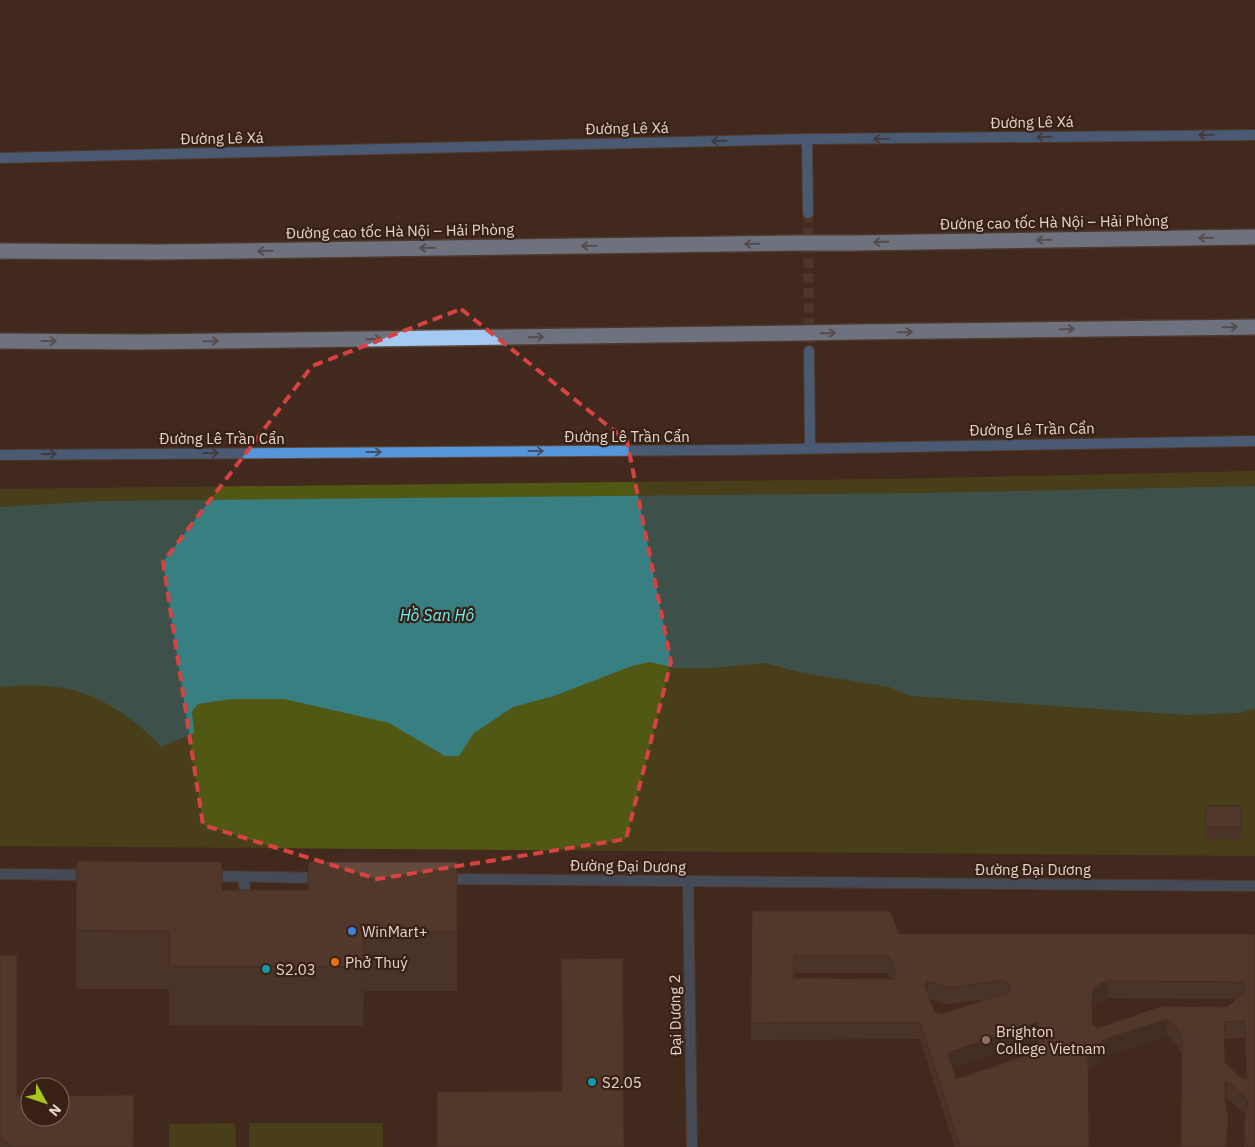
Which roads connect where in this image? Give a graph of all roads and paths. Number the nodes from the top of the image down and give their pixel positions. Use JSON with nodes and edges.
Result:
{"nodes":[{"id":1,"x":1255,"y":135,"type":"edge"},
{"id":2,"x":807,"y":139,"type":"junction"},
{"id":3,"x":0,"y":158,"type":"edge"},
{"id":4,"x":808,"y":213,"type":"tunnel mouth"},
{"id":5,"x":1255,"y":237,"type":"edge"},
{"id":6,"x":0,"y":251,"type":"edge"},
{"id":7,"x":1255,"y":327,"type":"edge"},
{"id":8,"x":0,"y":341,"type":"edge"},
{"id":9,"x":809,"y":351,"type":"tunnel mouth"},
{"id":10,"x":1255,"y":441,"type":"edge"},
{"id":11,"x":810,"y":448,"type":"junction"},
{"id":12,"x":0,"y":454,"type":"edge"},
{"id":13,"x":0,"y":874,"type":"edge"},
{"id":14,"x":97,"y":875,"type":"edge"},
{"id":15,"x":195,"y":876,"type":"edge"},
{"id":16,"x":243,"y":877,"type":"junction"},
{"id":17,"x":436,"y":879,"type":"edge"},
{"id":18,"x":688,"y":882,"type":"junction"},
{"id":19,"x":327,"y":883,"type":"edge"},
{"id":20,"x":1255,"y":886,"type":"edge"},
{"id":21,"x":249,"y":914,"type":"edge"},
{"id":22,"x":692,"y":1147,"type":"edge"}],
"edges":[{"from":1,"to":2,"type":"main road","name":"Đường Lê Xá","one_way":true},
{"from":2,"to":3,"type":"main road","name":"Đường Lê Xá","one_way":true},
{"from":2,"to":4,"type":"main road"},
{"from":5,"to":6,"type":"highway","name":"Đường cao tốc Hà Nội – Hải Phòng","one_way":true,"bridge":true},
{"from":8,"to":7,"type":"highway","one_way":true,"bridge":true},
{"from":9,"to":11,"type":"main road"},
{"from":10,"to":11,"type":"main road","name":"Đường Lê Trần Cẩn"},
{"from":12,"to":11,"type":"main road","name":"Đường Lê Trần Cẩn","one_way":true},
{"from":13,"to":14,"type":"street"},
{"from":15,"to":16,"type":"street"},
{"from":16,"to":19,"type":"street"},
{"from":16,"to":21,"type":"street"},
{"from":17,"to":18,"type":"street","name":"Đường Đại Dương"},
{"from":18,"to":20,"type":"street","name":"Đường Đại Dương"},
{"from":18,"to":22,"type":"street","name":"Đại Dương 2"}]}
